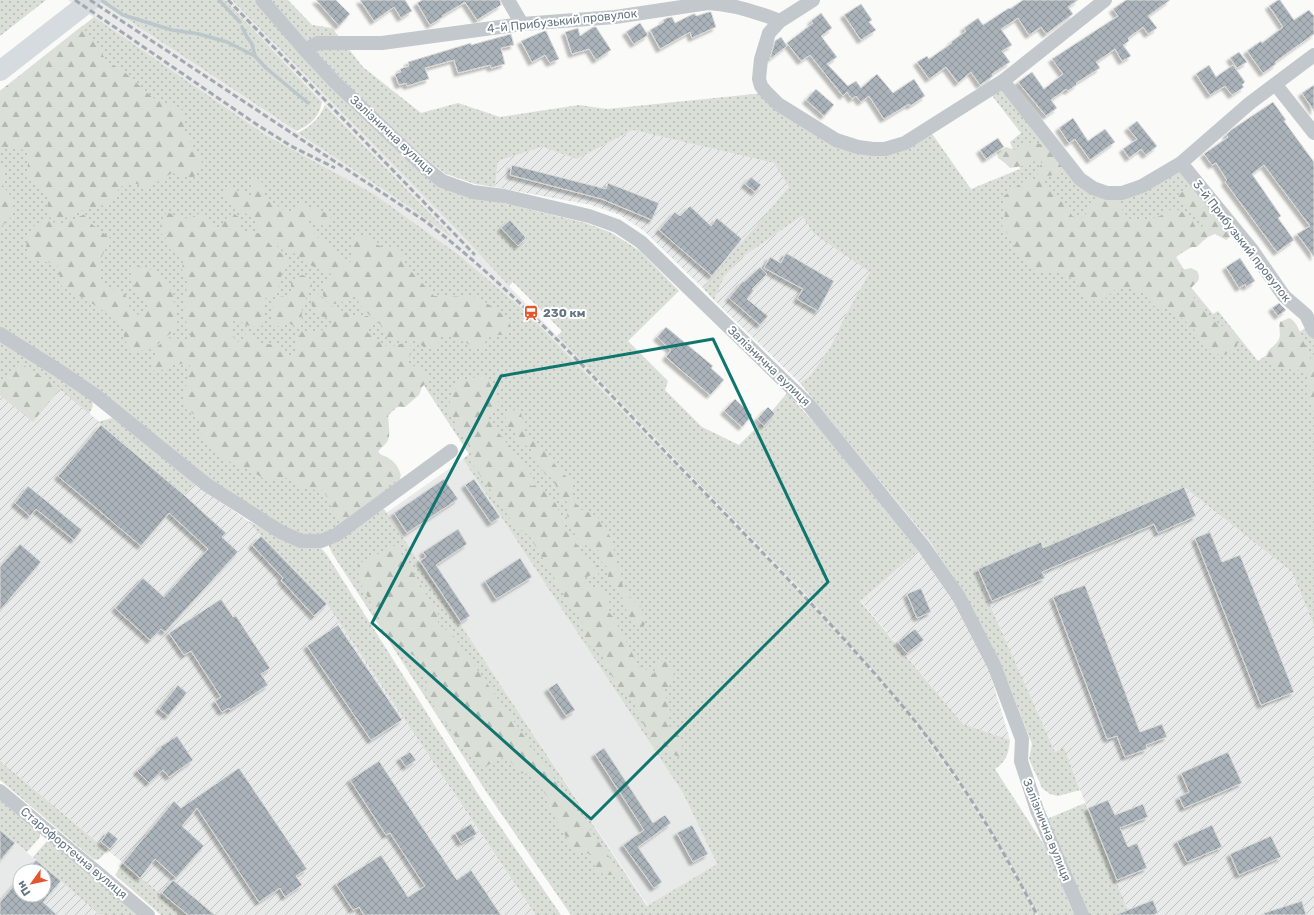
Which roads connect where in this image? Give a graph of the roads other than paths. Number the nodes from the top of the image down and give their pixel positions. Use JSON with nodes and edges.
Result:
{"nodes":[{"id":1,"x":91,"y":0,"type":"edge"},
{"id":2,"x":262,"y":0,"type":"edge"},
{"id":3,"x":508,"y":0,"type":"edge"},
{"id":4,"x":813,"y":0,"type":"edge"},
{"id":5,"x":1105,"y":0,"type":"edge"},
{"id":6,"x":780,"y":21,"type":"junction"},
{"id":7,"x":522,"y":24,"type":"junction"},
{"id":8,"x":305,"y":50,"type":"junction"},
{"id":9,"x":1314,"y":55,"type":"edge"},
{"id":10,"x":0,"y":71,"type":"edge"},
{"id":11,"x":1003,"y":81,"type":"junction"},
{"id":12,"x":1276,"y":85,"type":"junction"},
{"id":13,"x":1314,"y":133,"type":"edge"},
{"id":14,"x":1181,"y":163,"type":"junction"},
{"id":15,"x":1310,"y":311,"type":"edge"},
{"id":16,"x":1314,"y":331,"type":"edge"},
{"id":17,"x":0,"y":334,"type":"edge"},
{"id":18,"x":451,"y":451,"type":"dead end"},
{"id":19,"x":0,"y":791,"type":"edge"},
{"id":20,"x":148,"y":915,"type":"edge"},
{"id":21,"x":1082,"y":915,"type":"edge"}],
"edges":[{"from":1,"to":10,"type":"main road"},
{"from":2,"to":8,"type":"street","name":"Залізнична вулиця"},
{"from":3,"to":7,"type":"street"},
{"from":4,"to":6,"type":"street"},
{"from":5,"to":11,"type":"street"},
{"from":6,"to":7,"type":"street","name":"4-й Прибузький провулок"},
{"from":6,"to":11,"type":"street"},
{"from":7,"to":8,"type":"street","name":"4-й Прибузький провулок"},
{"from":8,"to":21,"type":"street","name":"Залізнична вулиця"},
{"from":9,"to":12,"type":"street"},
{"from":11,"to":14,"type":"street"},
{"from":12,"to":13,"type":"street"},
{"from":12,"to":14,"type":"street"},
{"from":14,"to":15,"type":"street","name":"3-й Прибузький провулок"},
{"from":15,"to":16,"type":"street","name":"3-й Прибузький провулок"},
{"from":17,"to":18,"type":"street"},
{"from":19,"to":20,"type":"street","name":"Старофортечна вулиця"}]}
